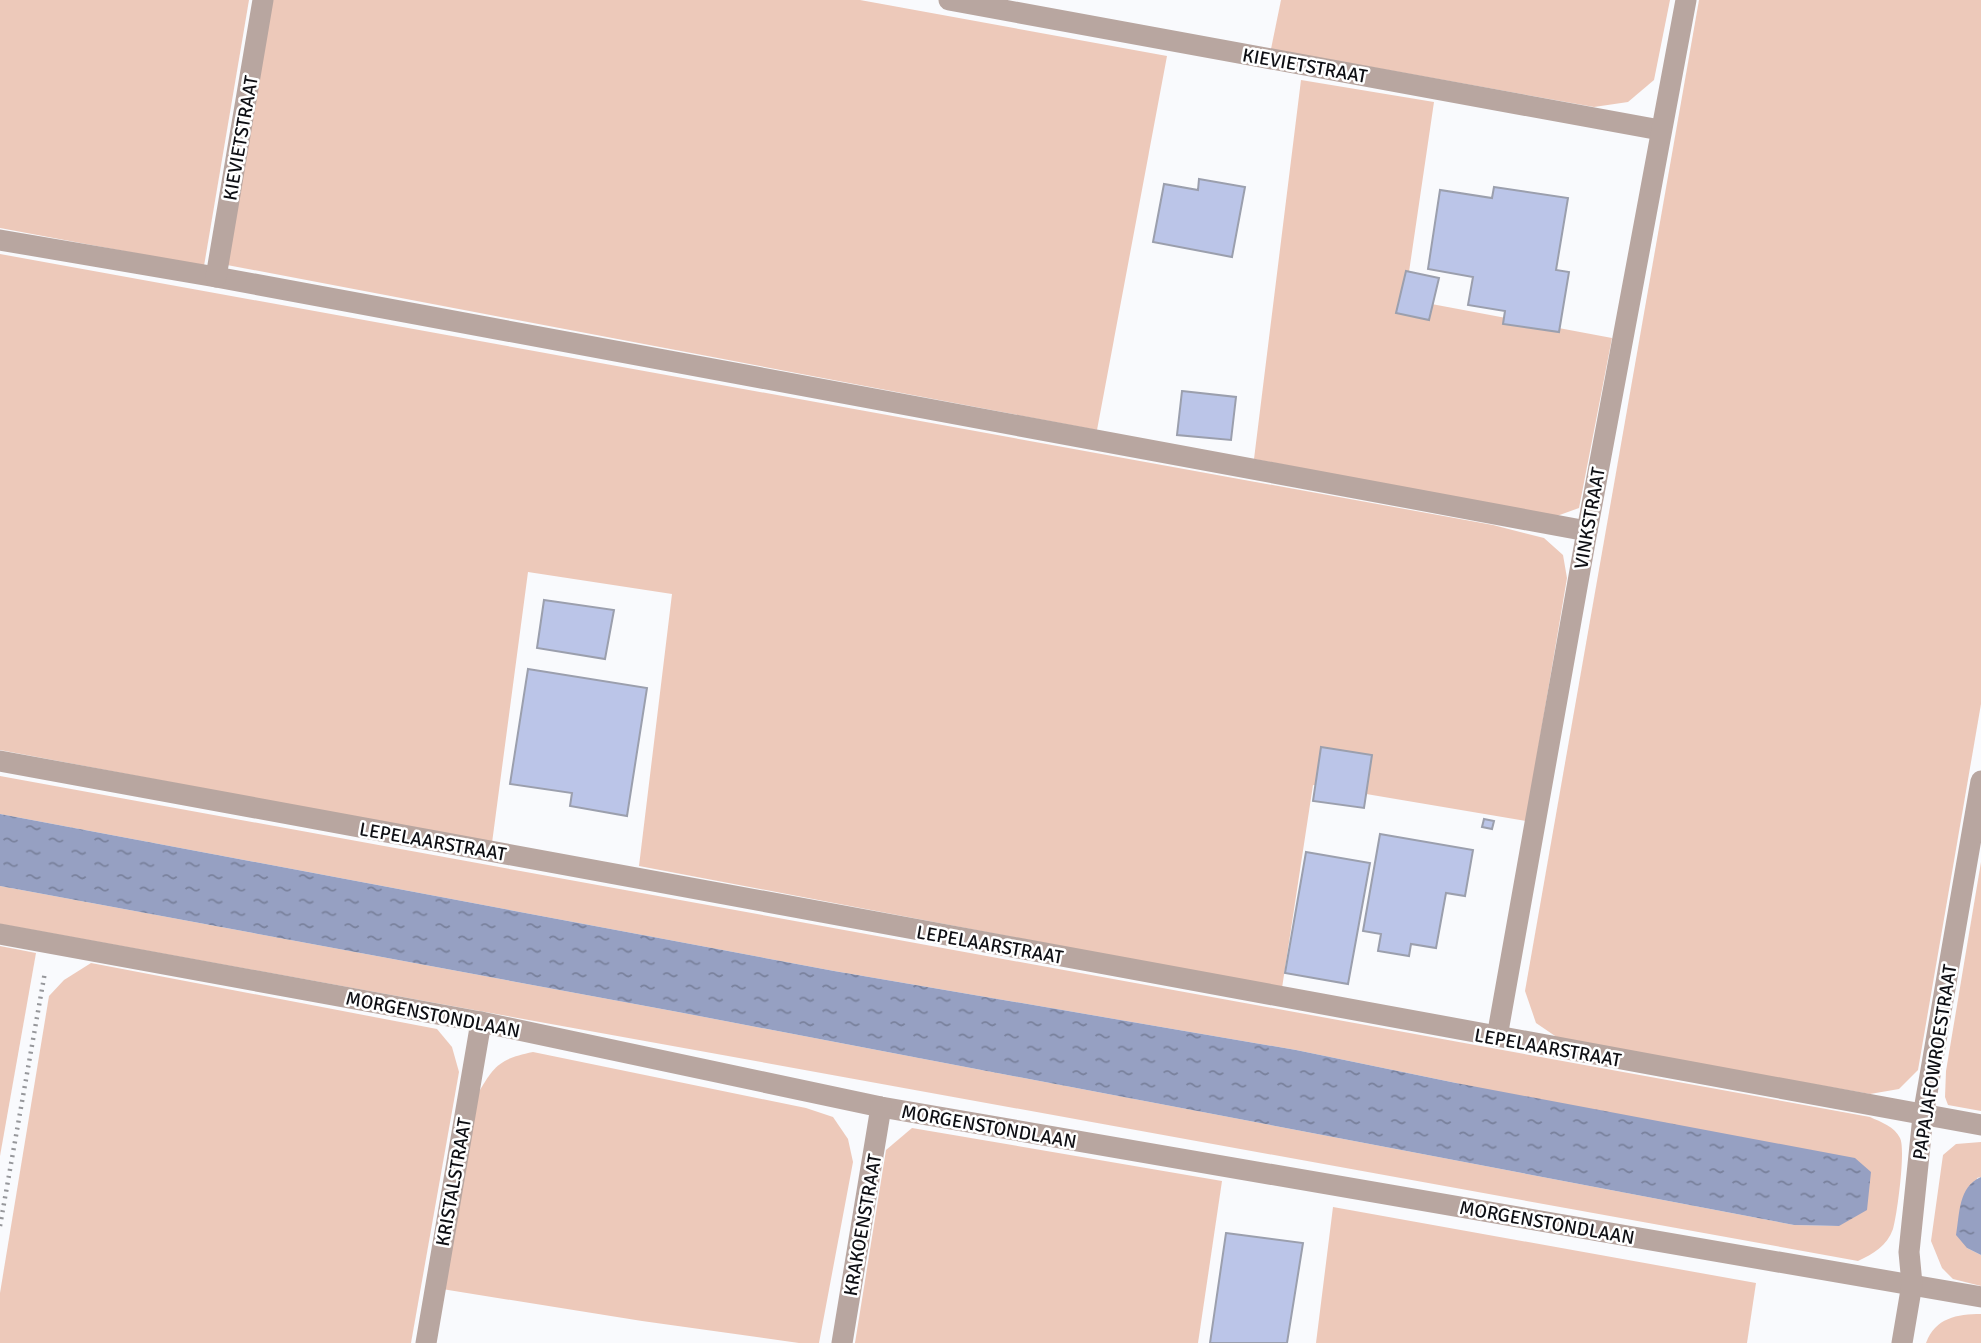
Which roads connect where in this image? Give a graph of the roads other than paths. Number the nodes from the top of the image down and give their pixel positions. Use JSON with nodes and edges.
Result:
{"nodes":[{"id":1,"x":263,"y":0,"type":"edge"},
{"id":2,"x":949,"y":0,"type":"edge"},
{"id":3,"x":1686,"y":0,"type":"edge"},
{"id":4,"x":1660,"y":130,"type":"junction"},
{"id":5,"x":0,"y":240,"type":"edge"},
{"id":6,"x":216,"y":277,"type":"junction"},
{"id":7,"x":1587,"y":531,"type":"junction"},
{"id":8,"x":0,"y":761,"type":"edge"},
{"id":9,"x":1981,"y":781,"type":"edge"},
{"id":10,"x":0,"y":934,"type":"edge"},
{"id":11,"x":481,"y":1022,"type":"junction"},
{"id":12,"x":1497,"y":1037,"type":"junction"},
{"id":13,"x":881,"y":1107,"type":"junction"},
{"id":14,"x":1923,"y":1116,"type":"junction"},
{"id":15,"x":1981,"y":1125,"type":"edge"},
{"id":16,"x":1912,"y":1284,"type":"junction"},
{"id":17,"x":1981,"y":1297,"type":"edge"},
{"id":18,"x":426,"y":1343,"type":"edge"},
{"id":19,"x":842,"y":1343,"type":"edge"},
{"id":20,"x":1902,"y":1343,"type":"edge"}],
"edges":[{"from":1,"to":6,"type":"street","name":"KIEVIETSTRAAT"},
{"from":2,"to":4,"type":"street","name":"KIEVIETSTRAAT"},
{"from":3,"to":4,"type":"street","name":"VINKSTRAAT"},
{"from":4,"to":7,"type":"street","name":"VINKSTRAAT"},
{"from":5,"to":6,"type":"street"},
{"from":6,"to":7,"type":"street"},
{"from":7,"to":12,"type":"street","name":"VINKSTRAAT"},
{"from":8,"to":12,"type":"street","name":"LEPELAARSTRAAT"},
{"from":9,"to":14,"type":"street","name":"PAPAJAFOWROESTRAAT"},
{"from":10,"to":11,"type":"street","name":"MORGENSTONDLAAN"},
{"from":11,"to":13,"type":"street","name":"MORGENSTONDLAAN"},
{"from":11,"to":18,"type":"street","name":"KRISTALSTRAAT"},
{"from":12,"to":14,"type":"street","name":"LEPELAARSTRAAT"},
{"from":13,"to":16,"type":"street","name":"MORGENSTONDLAAN"},
{"from":13,"to":19,"type":"street","name":"KRAKOENSTRAAT"},
{"from":14,"to":15,"type":"street","name":"LEPELAARSTRAAT"},
{"from":14,"to":16,"type":"street","name":"PAPAJAFOWROESTRAAT"},
{"from":16,"to":17,"type":"street","name":"MORGENSTONDLAAN"},
{"from":16,"to":20,"type":"street","name":"PAPAJAFOWROESTRAAT"}]}
